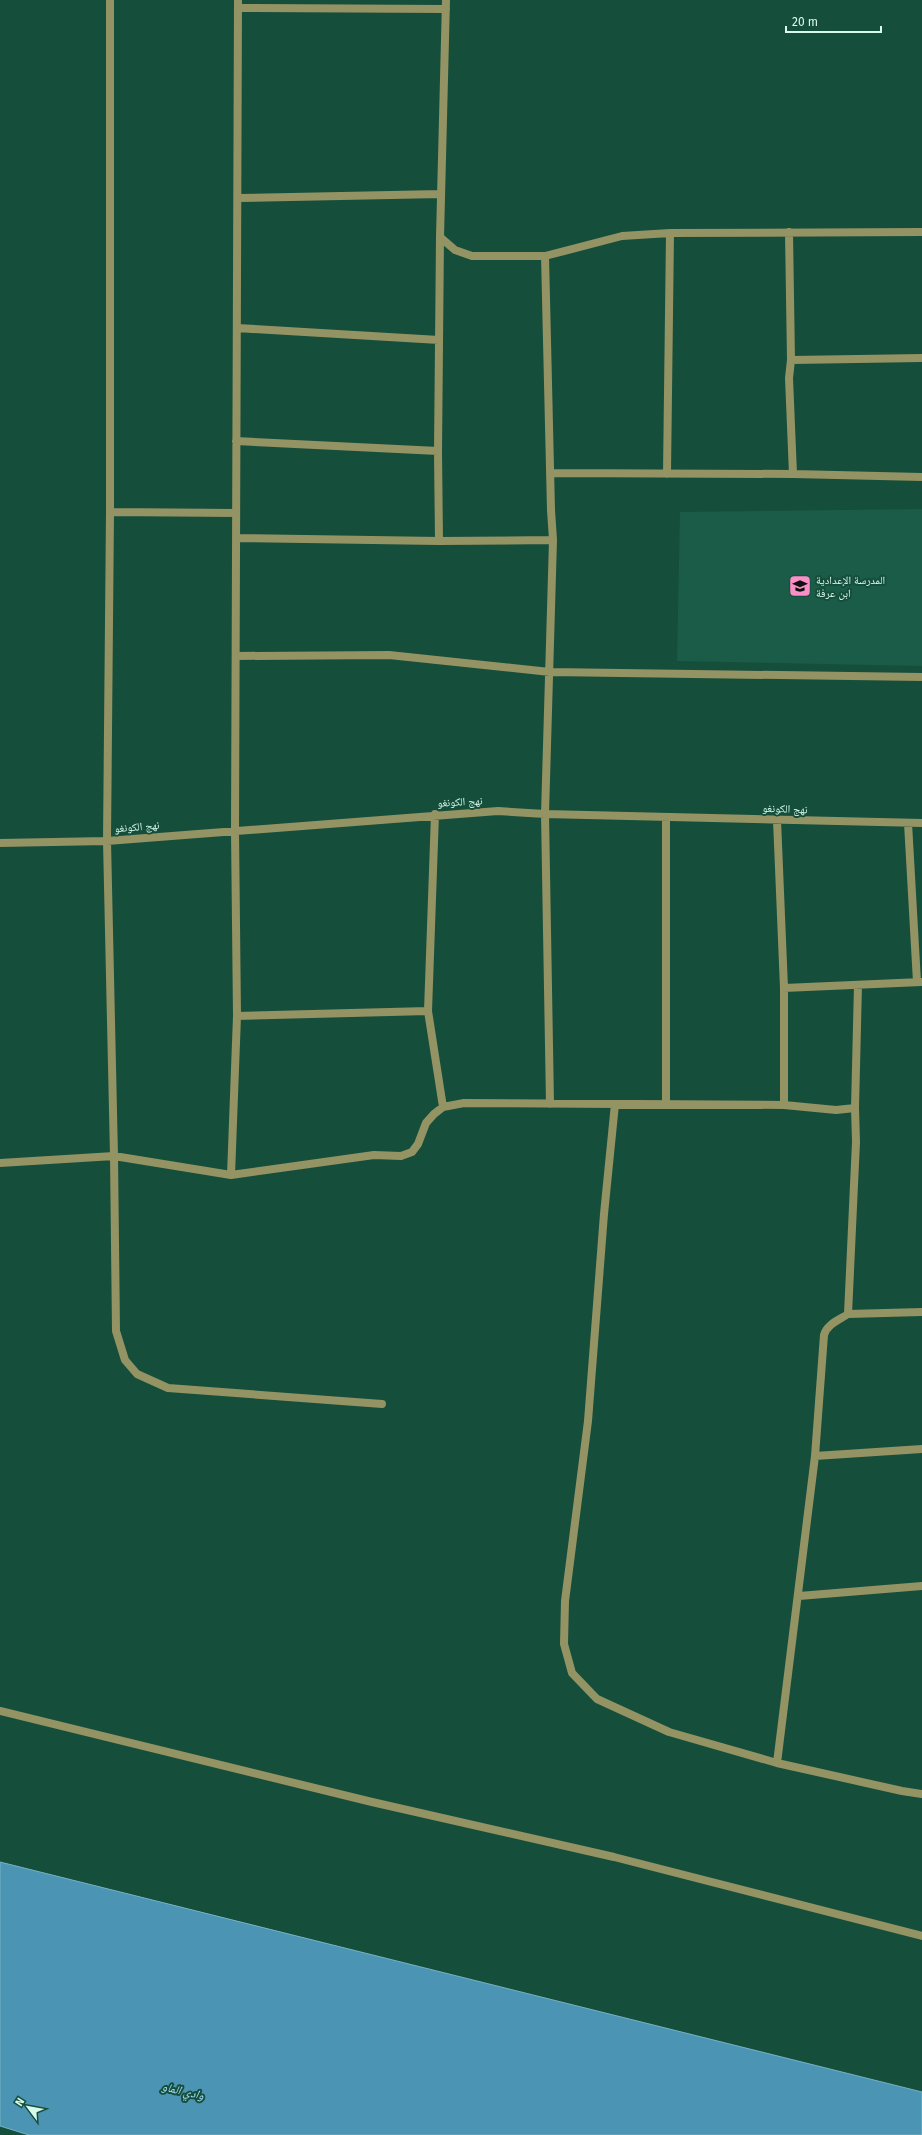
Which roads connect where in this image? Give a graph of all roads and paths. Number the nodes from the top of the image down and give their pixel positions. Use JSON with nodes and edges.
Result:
{"nodes":[{"id":1,"x":110,"y":0,"type":"edge"},
{"id":2,"x":446,"y":0,"type":"edge"},
{"id":3,"x":238,"y":4,"type":"edge"},
{"id":4,"x":446,"y":9,"type":"junction"},
{"id":5,"x":441,"y":194,"type":"junction"},
{"id":6,"x":238,"y":198,"type":"junction"},
{"id":7,"x":789,"y":232,"type":"junction"},
{"id":8,"x":922,"y":232,"type":"edge"},
{"id":9,"x":670,"y":233,"type":"junction"},
{"id":10,"x":440,"y":237,"type":"junction"},
{"id":11,"x":545,"y":256,"type":"junction"},
{"id":12,"x":237,"y":328,"type":"junction"},
{"id":13,"x":439,"y":340,"type":"junction"},
{"id":14,"x":922,"y":358,"type":"edge"},
{"id":15,"x":791,"y":360,"type":"junction"},
{"id":16,"x":236,"y":441,"type":"junction"},
{"id":17,"x":438,"y":451,"type":"junction"},
{"id":18,"x":550,"y":473,"type":"junction"},
{"id":19,"x":666,"y":474,"type":"junction"},
{"id":20,"x":793,"y":474,"type":"junction"},
{"id":21,"x":922,"y":477,"type":"edge"},
{"id":22,"x":110,"y":512,"type":"junction"},
{"id":23,"x":236,"y":513,"type":"junction"},
{"id":24,"x":236,"y":538,"type":"junction"},
{"id":25,"x":554,"y":540,"type":"junction"},
{"id":26,"x":439,"y":541,"type":"junction"},
{"id":27,"x":236,"y":656,"type":"junction"},
{"id":28,"x":550,"y":672,"type":"junction"},
{"id":29,"x":922,"y":677,"type":"edge"},
{"id":30,"x":435,"y":814,"type":"junction"},
{"id":31,"x":545,"y":814,"type":"junction"},
{"id":32,"x":666,"y":817,"type":"junction"},
{"id":33,"x":777,"y":820,"type":"junction"},
{"id":34,"x":922,"y":823,"type":"edge"},
{"id":35,"x":908,"y":824,"type":"junction"},
{"id":36,"x":235,"y":830,"type":"junction"},
{"id":37,"x":106,"y":841,"type":"junction"},
{"id":38,"x":0,"y":843,"type":"edge"},
{"id":39,"x":920,"y":982,"type":"edge"},
{"id":40,"x":858,"y":985,"type":"junction"},
{"id":41,"x":784,"y":988,"type":"junction"},
{"id":42,"x":428,"y":1012,"type":"junction"},
{"id":43,"x":237,"y":1016,"type":"junction"},
{"id":44,"x":550,"y":1104,"type":"junction"},
{"id":45,"x":615,"y":1104,"type":"junction"},
{"id":46,"x":666,"y":1104,"type":"junction"},
{"id":47,"x":784,"y":1105,"type":"junction"},
{"id":48,"x":443,"y":1107,"type":"junction"},
{"id":49,"x":855,"y":1108,"type":"junction"},
{"id":50,"x":114,"y":1156,"type":"junction"},
{"id":51,"x":0,"y":1163,"type":"edge"},
{"id":52,"x":231,"y":1175,"type":"junction"},
{"id":53,"x":922,"y":1312,"type":"edge"},
{"id":54,"x":848,"y":1314,"type":"junction"},
{"id":55,"x":382,"y":1404,"type":"dead end"},
{"id":56,"x":922,"y":1449,"type":"edge"},
{"id":57,"x":815,"y":1456,"type":"junction"},
{"id":58,"x":922,"y":1586,"type":"edge"},
{"id":59,"x":799,"y":1596,"type":"junction"},
{"id":60,"x":0,"y":1711,"type":"edge"},
{"id":61,"x":777,"y":1763,"type":"junction"},
{"id":62,"x":922,"y":1794,"type":"edge"},
{"id":63,"x":922,"y":1936,"type":"edge"}],
"edges":[{"from":1,"to":22,"type":"street"},
{"from":2,"to":4,"type":"street"},
{"from":3,"to":4,"type":"street"},
{"from":3,"to":6,"type":"street"},
{"from":4,"to":5,"type":"street"},
{"from":5,"to":6,"type":"street"},
{"from":5,"to":10,"type":"street"},
{"from":6,"to":12,"type":"street"},
{"from":7,"to":8,"type":"street"},
{"from":7,"to":9,"type":"street"},
{"from":7,"to":15,"type":"street"},
{"from":9,"to":11,"type":"street"},
{"from":9,"to":19,"type":"street"},
{"from":10,"to":11,"type":"street"},
{"from":10,"to":13,"type":"street"},
{"from":11,"to":18,"type":"street"},
{"from":12,"to":13,"type":"street"},
{"from":12,"to":16,"type":"street"},
{"from":13,"to":17,"type":"street"},
{"from":14,"to":15,"type":"street"},
{"from":15,"to":20,"type":"street"},
{"from":16,"to":17,"type":"street"},
{"from":16,"to":23,"type":"street"},
{"from":17,"to":26,"type":"street"},
{"from":18,"to":19,"type":"street"},
{"from":18,"to":25,"type":"street"},
{"from":19,"to":20,"type":"street"},
{"from":20,"to":21,"type":"street"},
{"from":22,"to":23,"type":"street"},
{"from":22,"to":37,"type":"street"},
{"from":23,"to":24,"type":"street"},
{"from":24,"to":26,"type":"street"},
{"from":24,"to":27,"type":"street"},
{"from":25,"to":26,"type":"street"},
{"from":25,"to":28,"type":"street"},
{"from":27,"to":28,"type":"street"},
{"from":27,"to":36,"type":"street"},
{"from":28,"to":29,"type":"street"},
{"from":28,"to":31,"type":"street"},
{"from":30,"to":31,"type":"street","name":"نهج الكونغو"},
{"from":30,"to":36,"type":"street","name":"نهج الكونغو"},
{"from":30,"to":42,"type":"street"},
{"from":31,"to":32,"type":"street","name":"نهج الكونغو"},
{"from":31,"to":44,"type":"street"},
{"from":32,"to":33,"type":"street","name":"نهج الكونغو"},
{"from":32,"to":46,"type":"street"},
{"from":33,"to":35,"type":"street","name":"نهج الكونغو"},
{"from":33,"to":41,"type":"street"},
{"from":34,"to":35,"type":"street","name":"نهج الكونغو"},
{"from":35,"to":39,"type":"street"},
{"from":36,"to":37,"type":"street","name":"نهج الكونغو"},
{"from":36,"to":43,"type":"street"},
{"from":37,"to":38,"type":"street","name":"نهج الكونغو"},
{"from":37,"to":50,"type":"street"},
{"from":39,"to":40,"type":"street"},
{"from":40,"to":41,"type":"street"},
{"from":40,"to":49,"type":"street"},
{"from":41,"to":47,"type":"street"},
{"from":42,"to":43,"type":"street"},
{"from":42,"to":48,"type":"street"},
{"from":43,"to":52,"type":"street"},
{"from":44,"to":45,"type":"street"},
{"from":44,"to":48,"type":"street"},
{"from":45,"to":46,"type":"street"},
{"from":45,"to":61,"type":"street"},
{"from":46,"to":47,"type":"street"},
{"from":47,"to":49,"type":"street"},
{"from":48,"to":52,"type":"street"},
{"from":49,"to":54,"type":"street"},
{"from":50,"to":51,"type":"street"},
{"from":50,"to":52,"type":"street"},
{"from":50,"to":55,"type":"street"},
{"from":53,"to":54,"type":"street"},
{"from":54,"to":57,"type":"street"},
{"from":56,"to":57,"type":"street"},
{"from":57,"to":59,"type":"street"},
{"from":58,"to":59,"type":"street"},
{"from":59,"to":61,"type":"street"},
{"from":60,"to":63,"type":"street"},
{"from":61,"to":62,"type":"street"}]}
